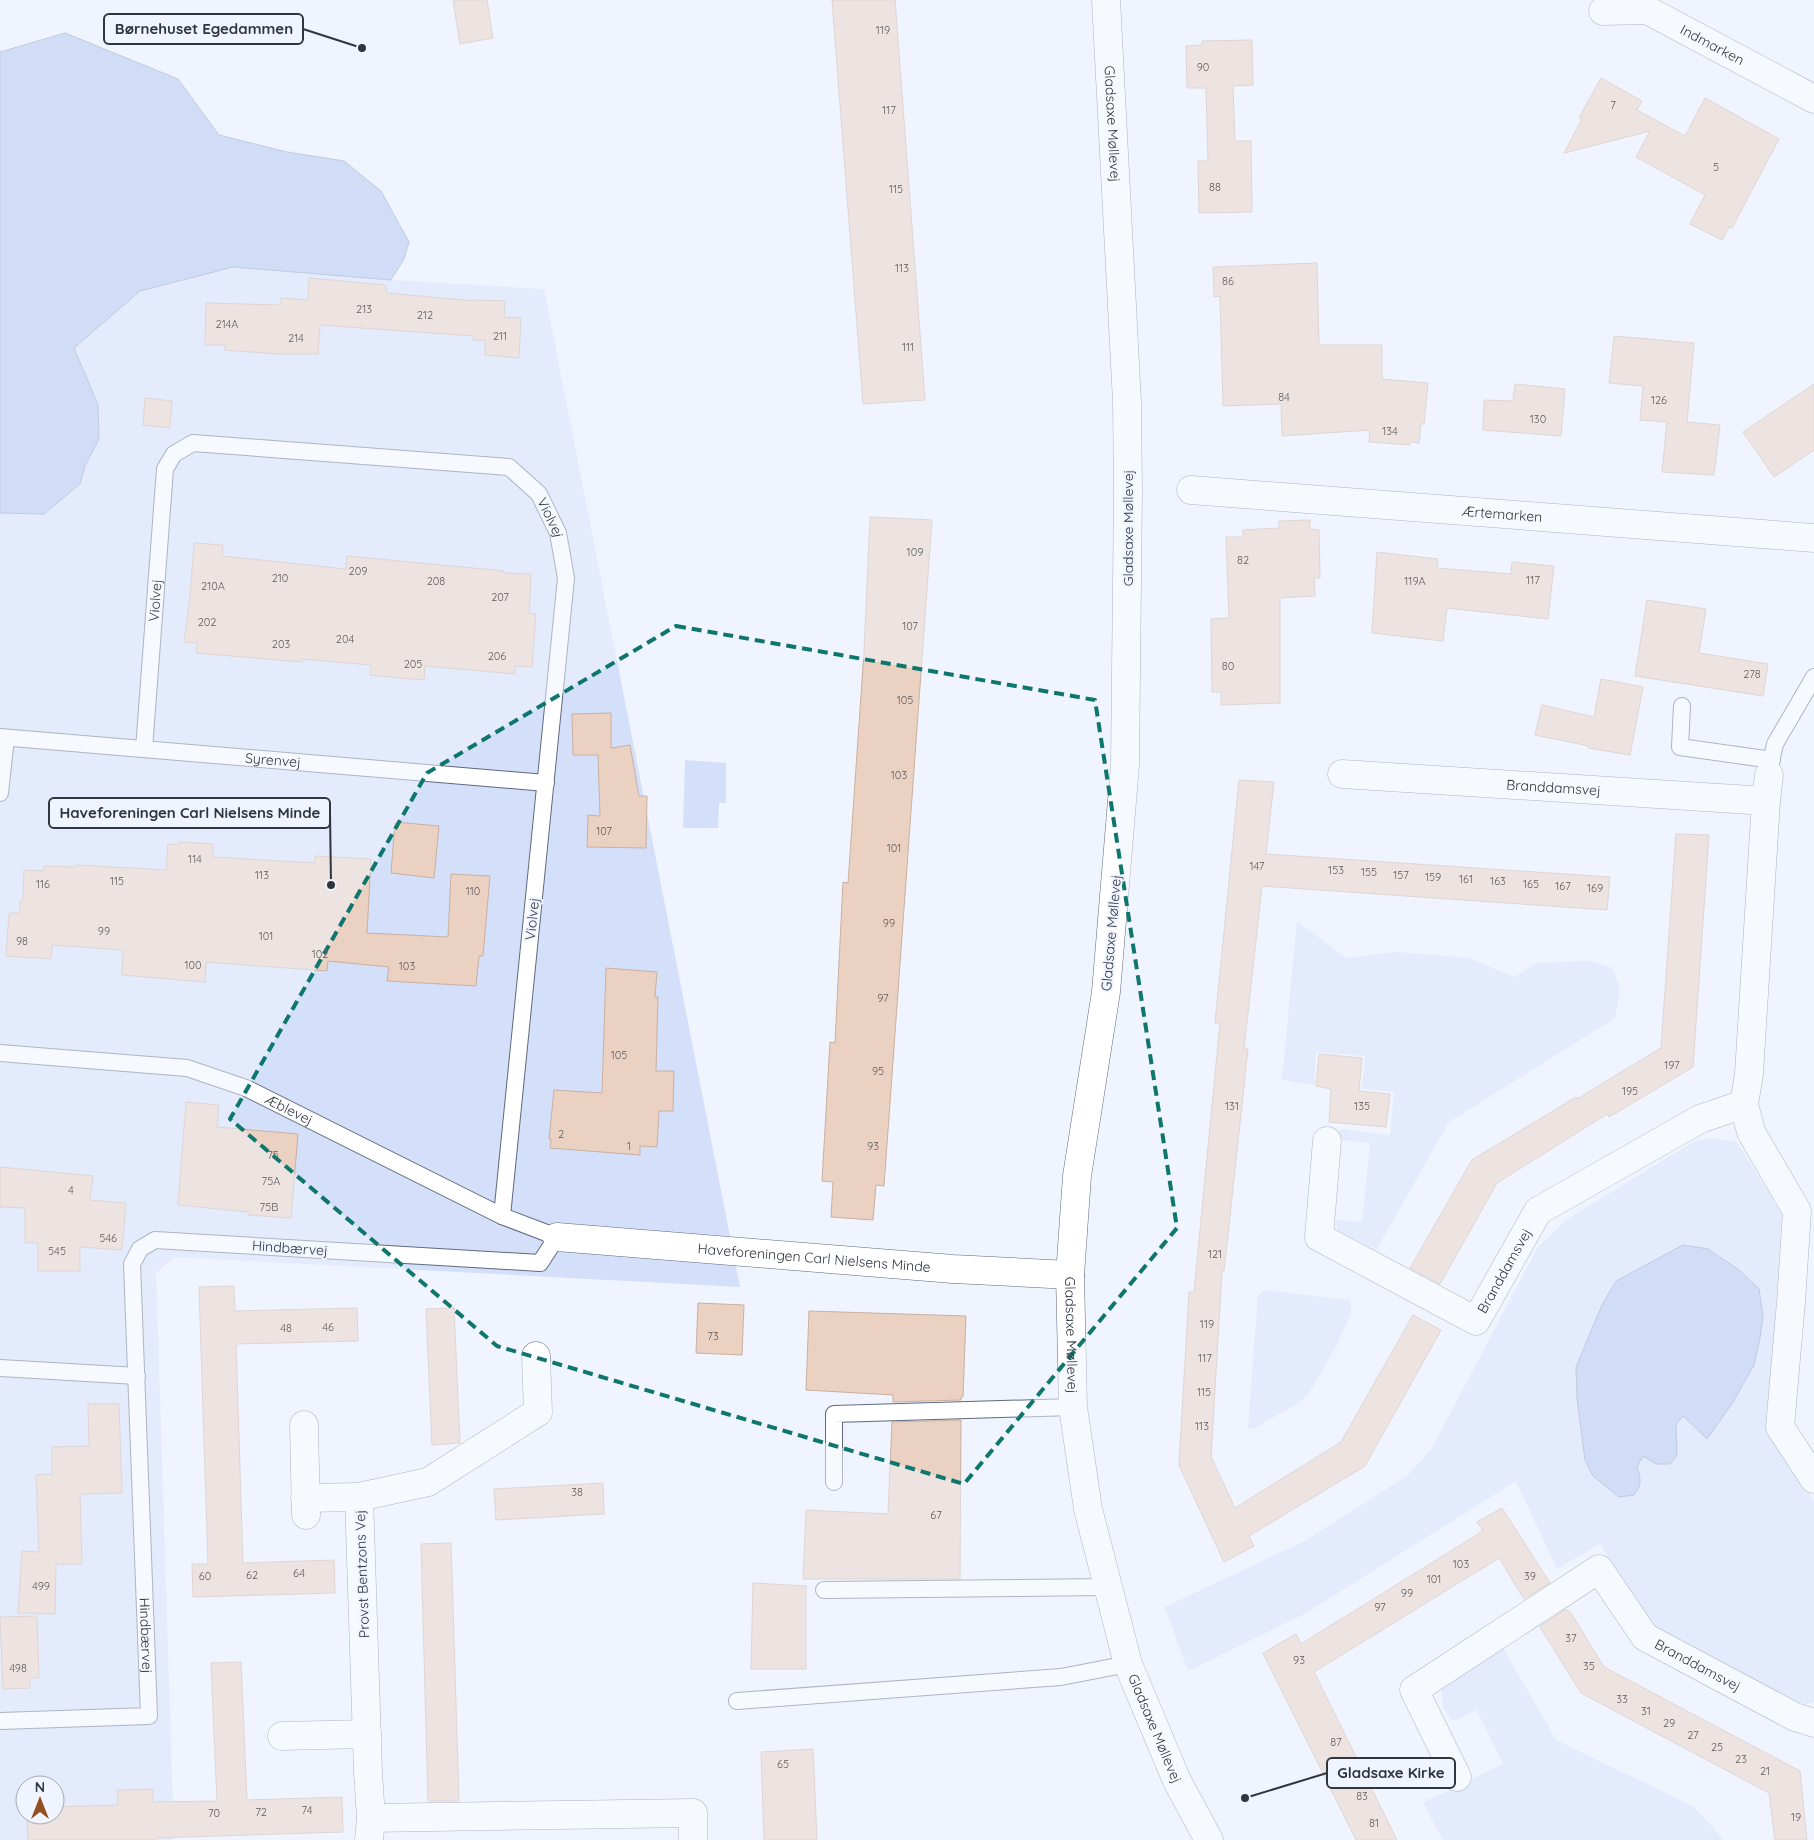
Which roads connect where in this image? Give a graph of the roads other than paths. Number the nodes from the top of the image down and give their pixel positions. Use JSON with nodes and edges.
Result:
{"nodes":[{"id":1,"x":1106,"y":0,"type":"edge"},
{"id":2,"x":1604,"y":11,"type":"dead end"},
{"id":3,"x":1814,"y":99,"type":"edge"},
{"id":4,"x":1191,"y":490,"type":"dead end"},
{"id":5,"x":1814,"y":538,"type":"edge"},
{"id":6,"x":1814,"y":676,"type":"edge"},
{"id":7,"x":1682,"y":706,"type":"dead end"},
{"id":8,"x":3,"y":737,"type":"edge"},
{"id":9,"x":144,"y":750,"type":"junction"},
{"id":10,"x":1770,"y":767,"type":"junction"},
{"id":11,"x":1342,"y":774,"type":"dead end"},
{"id":12,"x":546,"y":784,"type":"junction"},
{"id":13,"x":0,"y":794,"type":"edge"},
{"id":14,"x":1766,"y":801,"type":"junction"},
{"id":15,"x":0,"y":1053,"type":"edge"},
{"id":16,"x":1744,"y":1104,"type":"junction"},
{"id":17,"x":1327,"y":1141,"type":"dead end"},
{"id":18,"x":502,"y":1216,"type":"junction"},
{"id":19,"x":558,"y":1237,"type":"junction"},
{"id":20,"x":1070,"y":1275,"type":"junction"},
{"id":21,"x":536,"y":1356,"type":"dead end"},
{"id":22,"x":0,"y":1368,"type":"edge"},
{"id":23,"x":137,"y":1376,"type":"junction"},
{"id":24,"x":1073,"y":1406,"type":"junction"},
{"id":25,"x":304,"y":1425,"type":"dead end"},
{"id":26,"x":1814,"y":1479,"type":"edge"},
{"id":27,"x":834,"y":1482,"type":"dead end"},
{"id":28,"x":359,"y":1496,"type":"junction"},
{"id":29,"x":1108,"y":1587,"type":"junction"},
{"id":30,"x":824,"y":1590,"type":"dead end"},
{"id":31,"x":1128,"y":1664,"type":"junction"},
{"id":32,"x":737,"y":1701,"type":"dead end"},
{"id":33,"x":0,"y":1722,"type":"edge"},
{"id":34,"x":1814,"y":1723,"type":"edge"},
{"id":35,"x":367,"y":1734,"type":"junction"},
{"id":36,"x":282,"y":1736,"type":"dead end"},
{"id":37,"x":1456,"y":1777,"type":"dead end"},
{"id":38,"x":370,"y":1829,"type":"edge"},
{"id":39,"x":693,"y":1840,"type":"edge"},
{"id":40,"x":1209,"y":1840,"type":"edge"}],
"edges":[{"from":1,"to":20,"type":"street","name":"Gladsaxe Møllevej"},
{"from":2,"to":3,"type":"street","name":"Indmarken"},
{"from":4,"to":5,"type":"street","name":"Ærtemarken"},
{"from":6,"to":10,"type":"lane"},
{"from":7,"to":10,"type":"lane"},
{"from":8,"to":9,"type":"lane","name":"Syrenvej"},
{"from":8,"to":13,"type":"lane"},
{"from":9,"to":12,"type":"lane","name":"Syrenvej"},
{"from":9,"to":12,"type":"lane","name":"Violvej"},
{"from":10,"to":14,"type":"street"},
{"from":11,"to":14,"type":"street","name":"Branddamsvej"},
{"from":12,"to":18,"type":"lane","name":"Violvej"},
{"from":14,"to":16,"type":"street"},
{"from":15,"to":18,"type":"lane","name":"Æblevej"},
{"from":16,"to":17,"type":"street","name":"Branddamsvej"},
{"from":16,"to":26,"type":"street"},
{"from":18,"to":19,"type":"lane","name":"Æblevej"},
{"from":19,"to":20,"type":"street","name":"Haveforeningen Carl Nielsens Minde"},
{"from":19,"to":23,"type":"lane","name":"Hindbærvej"},
{"from":20,"to":24,"type":"street","name":"Gladsaxe Møllevej"},
{"from":21,"to":28,"type":"street","name":"Provst Bentzons Vej"},
{"from":22,"to":23,"type":"lane"},
{"from":23,"to":33,"type":"lane","name":"Hindbærvej"},
{"from":24,"to":27,"type":"lane"},
{"from":24,"to":29,"type":"street","name":"Gladsaxe Møllevej"},
{"from":25,"to":28,"type":"street"},
{"from":28,"to":35,"type":"street","name":"Provst Bentzons Vej"},
{"from":29,"to":30,"type":"lane"},
{"from":29,"to":31,"type":"street","name":"Gladsaxe Møllevej"},
{"from":31,"to":32,"type":"lane"},
{"from":31,"to":40,"type":"street","name":"Gladsaxe Møllevej"},
{"from":34,"to":37,"type":"street","name":"Branddamsvej"},
{"from":35,"to":36,"type":"street"},
{"from":35,"to":38,"type":"street","name":"Provst Bentzons Vej"},
{"from":38,"to":39,"type":"street","name":"Provst Bentzons Vej"}]}
